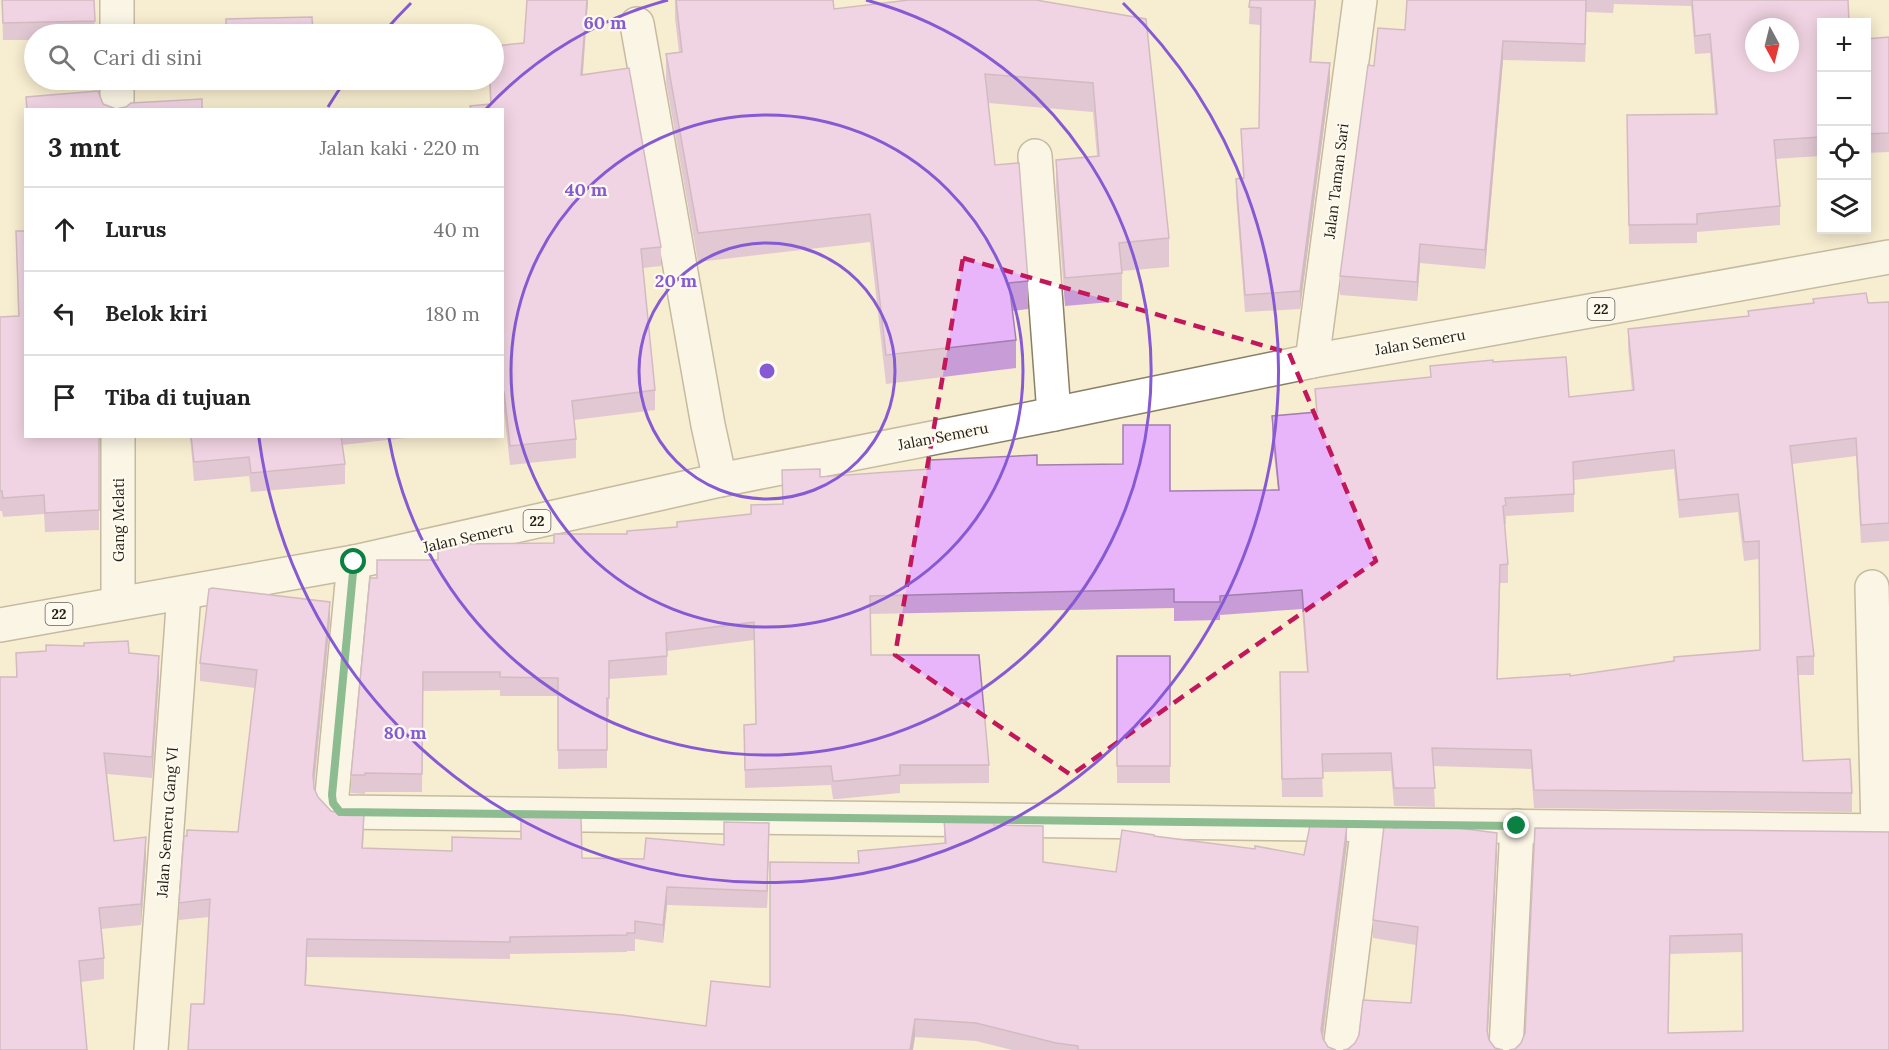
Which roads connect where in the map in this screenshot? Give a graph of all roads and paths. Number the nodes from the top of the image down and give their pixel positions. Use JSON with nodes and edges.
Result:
{"nodes":[{"id":1,"x":117,"y":0,"type":"edge"},
{"id":2,"x":1360,"y":0,"type":"edge"},
{"id":3,"x":117,"y":24,"type":"edge"},
{"id":4,"x":637,"y":24,"type":"dead end"},
{"id":5,"x":117,"y":90,"type":"edge"},
{"id":6,"x":117,"y":108,"type":"edge"},
{"id":7,"x":1035,"y":156,"type":"dead end"},
{"id":8,"x":1889,"y":258,"type":"edge"},
{"id":9,"x":1312,"y":361,"type":"junction"},
{"id":10,"x":1054,"y":414,"type":"junction"},
{"id":11,"x":118,"y":438,"type":"edge"},
{"id":12,"x":720,"y":480,"type":"junction"},
{"id":13,"x":354,"y":562,"type":"junction"},
{"id":14,"x":1872,"y":587,"type":"dead end"},
{"id":15,"x":184,"y":593,"type":"junction"},
{"id":16,"x":118,"y":603,"type":"junction"},
{"id":17,"x":0,"y":625,"type":"edge"},
{"id":18,"x":1368,"y":825,"type":"junction"},
{"id":19,"x":1517,"y":826,"type":"junction"},
{"id":20,"x":1884,"y":831,"type":"edge"},
{"id":21,"x":151,"y":1050,"type":"edge"},
{"id":22,"x":1340,"y":1050,"type":"edge"},
{"id":23,"x":1506,"y":1050,"type":"edge"}],
"edges":[{"from":1,"to":3,"type":"main road"},
{"from":2,"to":9,"type":"main road","name":"Jalan Taman Sari"},
{"from":4,"to":12,"type":"main road"},
{"from":5,"to":6,"type":"main road"},
{"from":7,"to":10,"type":"main road"},
{"from":8,"to":9,"type":"main road","name":"Jalan Semeru","number":"22"},
{"from":9,"to":10,"type":"main road","name":"Jalan Semeru","number":"22"},
{"from":10,"to":12,"type":"main road","name":"Jalan Semeru","number":"22"},
{"from":11,"to":16,"type":"main road","name":"Gang Melati"},
{"from":12,"to":13,"type":"main road","name":"Jalan Semeru","number":"22"},
{"from":13,"to":15,"type":"main road","name":"Jalan Semeru","number":"22"},
{"from":13,"to":18,"type":"main road"},
{"from":14,"to":20,"type":"main road"},
{"from":15,"to":16,"type":"main road","name":"Jalan Semeru","number":"22"},
{"from":15,"to":21,"type":"main road","name":"Jalan Semeru Gang VI"},
{"from":16,"to":17,"type":"main road","name":"Jalan Semeru","number":"22"},
{"from":18,"to":19,"type":"main road"},
{"from":18,"to":22,"type":"main road"},
{"from":19,"to":20,"type":"main road"},
{"from":19,"to":23,"type":"main road"}]}
